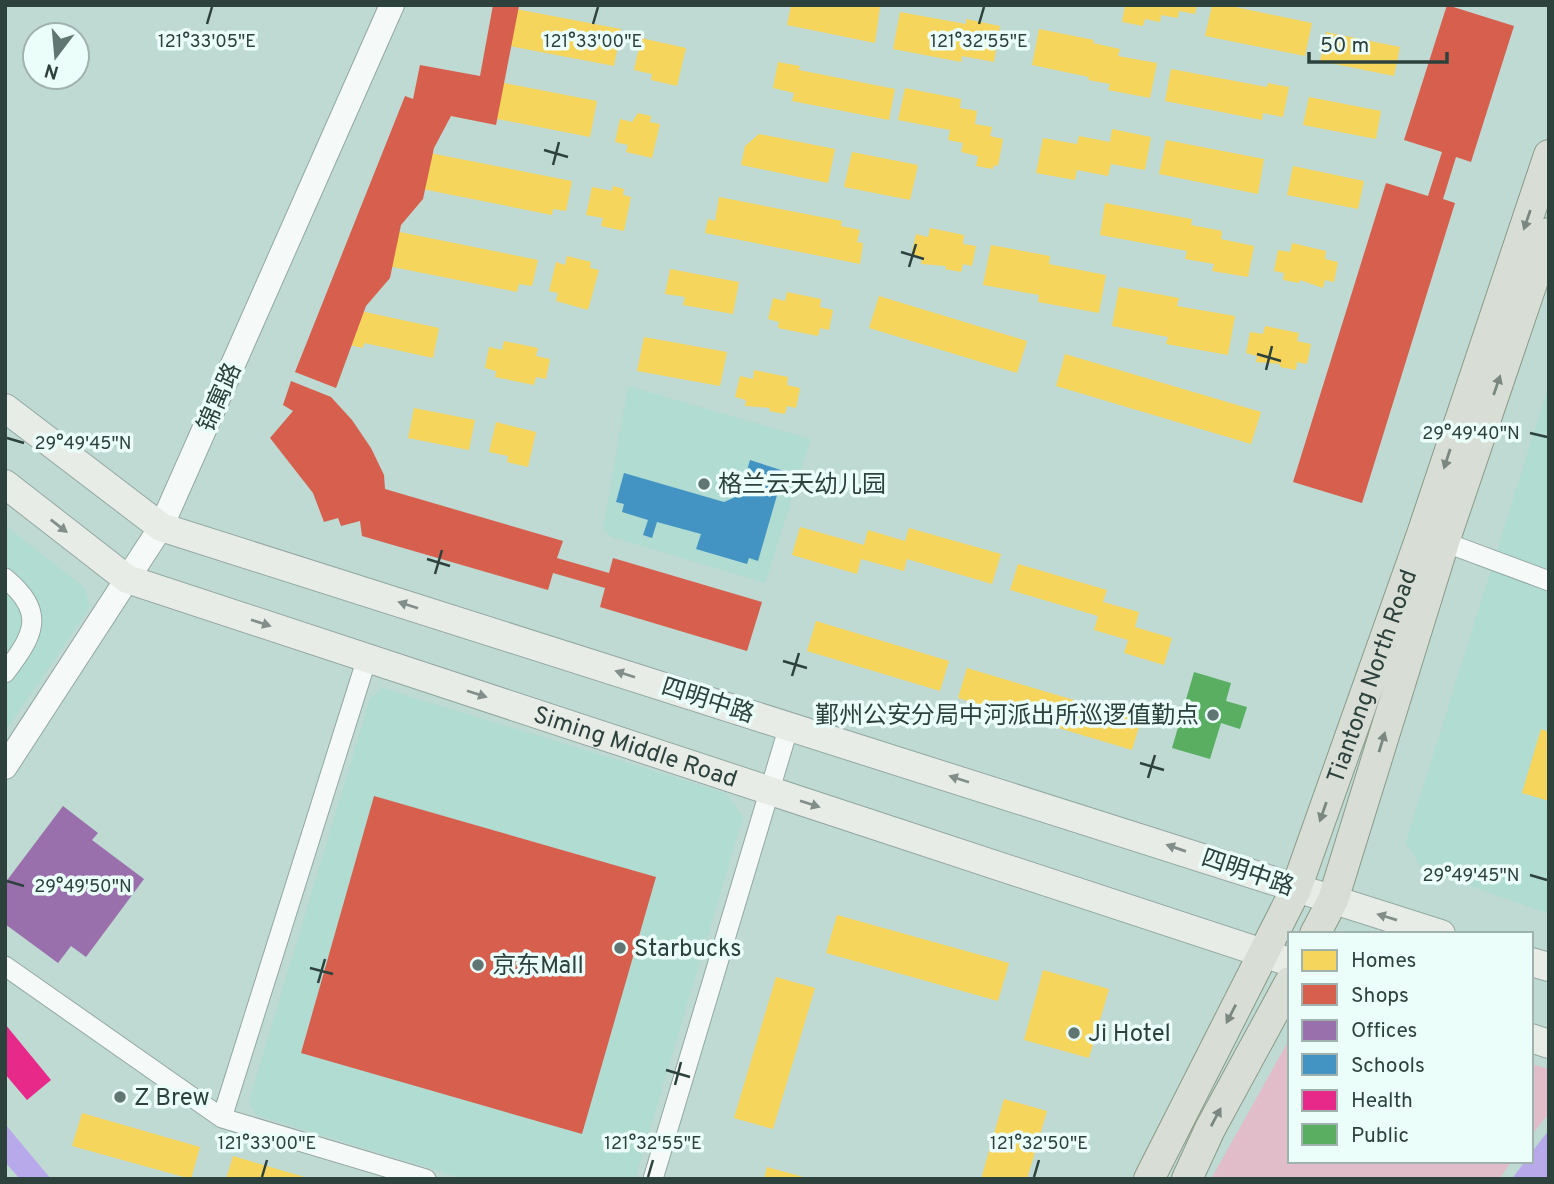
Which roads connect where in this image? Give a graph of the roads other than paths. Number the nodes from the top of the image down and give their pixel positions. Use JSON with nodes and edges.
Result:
{"nodes":[{"id":1,"x":392,"y":5,"type":"edge"},
{"id":2,"x":1549,"y":155,"type":"edge"},
{"id":3,"x":1549,"y":233,"type":"edge"},
{"id":4,"x":5,"y":408,"type":"edge"},
{"id":5,"x":5,"y":484,"type":"edge"},
{"id":6,"x":161,"y":527,"type":"junction"},
{"id":7,"x":1433,"y":538,"type":"junction"},
{"id":8,"x":5,"y":578,"type":"edge"},
{"id":9,"x":127,"y":579,"type":"junction"},
{"id":10,"x":1549,"y":581,"type":"edge"},
{"id":11,"x":367,"y":658,"type":"junction"},
{"id":12,"x":5,"y":673,"type":"edge"},
{"id":13,"x":789,"y":726,"type":"junction"},
{"id":14,"x":5,"y":767,"type":"edge"},
{"id":15,"x":770,"y":790,"type":"junction"},
{"id":16,"x":1296,"y":889,"type":"junction"},
{"id":17,"x":1333,"y":900,"type":"junction"},
{"id":18,"x":1316,"y":932,"type":"edge"},
{"id":19,"x":1435,"y":932,"type":"edge"},
{"id":20,"x":1261,"y":953,"type":"junction"},
{"id":21,"x":1288,"y":961,"type":"edge"},
{"id":22,"x":5,"y":966,"type":"edge"},
{"id":23,"x":1288,"y":986,"type":"edge"},
{"id":24,"x":222,"y":1118,"type":"junction"},
{"id":25,"x":426,"y":1179,"type":"edge"},
{"id":26,"x":653,"y":1179,"type":"edge"},
{"id":27,"x":1149,"y":1179,"type":"edge"},
{"id":28,"x":1187,"y":1179,"type":"edge"}],
"edges":[{"from":1,"to":6,"type":"street","name":"锦寓路"},
{"from":2,"to":7,"type":"main road","name":"Tiantong North Road","one_way":true},
{"from":7,"to":3,"type":"main road","one_way":true},
{"from":4,"to":6,"type":"main road","name":"四明中路"},
{"from":5,"to":9,"type":"main road","name":"Siming Middle Road","one_way":true},
{"from":6,"to":9,"type":"street","name":"锦寓路"},
{"from":13,"to":6,"type":"main road","name":"四明中路","one_way":true},
{"from":7,"to":10,"type":"street"},
{"from":7,"to":16,"type":"main road","name":"Tiantong North Road","one_way":true},
{"from":17,"to":7,"type":"main road","one_way":true},
{"from":8,"to":12,"type":"street"},
{"from":9,"to":11,"type":"main road","name":"Siming Middle Road","one_way":true},
{"from":9,"to":14,"type":"street","name":"锦寓路"},
{"from":11,"to":15,"type":"main road","name":"Siming Middle Road","one_way":true},
{"from":11,"to":24,"type":"street"},
{"from":13,"to":15,"type":"street"},
{"from":16,"to":13,"type":"main road","name":"四明中路","one_way":true},
{"from":15,"to":20,"type":"main road","name":"Siming Middle Road","one_way":true},
{"from":15,"to":26,"type":"street"},
{"from":16,"to":17,"type":"main road","name":"四明中路"},
{"from":16,"to":20,"type":"main road","name":"Tiantong North Road"},
{"from":17,"to":18,"type":"main road"},
{"from":19,"to":17,"type":"main road","name":"四明中路","one_way":true},
{"from":20,"to":21,"type":"main road","name":"Siming Middle Road"},
{"from":20,"to":27,"type":"main road","name":"Tiantong North Road","one_way":true},
{"from":22,"to":24,"type":"street"},
{"from":28,"to":23,"type":"main road","one_way":true},
{"from":24,"to":25,"type":"street"}]}
